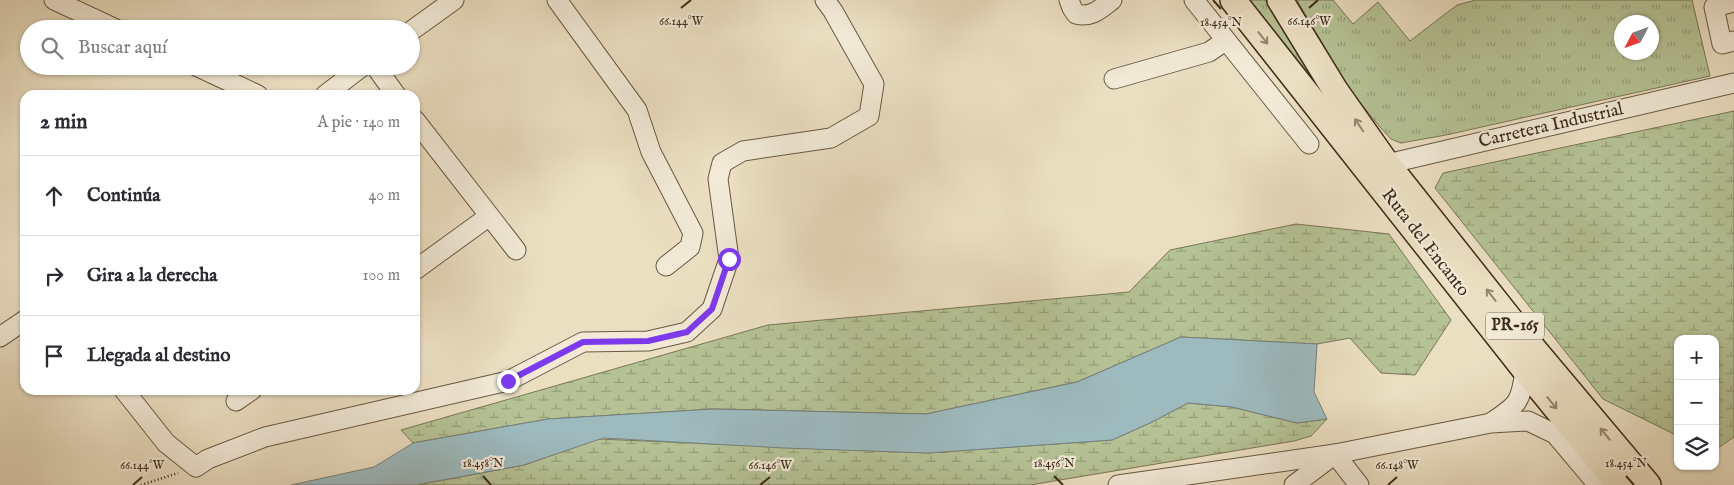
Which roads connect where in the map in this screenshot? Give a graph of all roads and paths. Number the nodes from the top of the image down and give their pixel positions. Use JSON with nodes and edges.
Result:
{"nodes":[{"id":1,"x":54,"y":0,"type":"edge"},
{"id":2,"x":454,"y":0,"type":"edge"},
{"id":3,"x":556,"y":0,"type":"edge"},
{"id":4,"x":824,"y":0,"type":"edge"},
{"id":5,"x":1069,"y":0,"type":"edge"},
{"id":6,"x":1112,"y":0,"type":"edge"},
{"id":7,"x":1194,"y":0,"type":"edge"},
{"id":8,"x":1233,"y":0,"type":"edge"},
{"id":9,"x":1273,"y":0,"type":"edge"},
{"id":10,"x":1734,"y":2,"type":"edge"},
{"id":11,"x":88,"y":7,"type":"edge"},
{"id":12,"x":1286,"y":10,"type":"edge"},
{"id":13,"x":105,"y":20,"type":"edge"},
{"id":14,"x":420,"y":25,"type":"edge"},
{"id":15,"x":1225,"y":41,"type":"junction"},
{"id":16,"x":1734,"y":41,"type":"edge"},
{"id":17,"x":215,"y":75,"type":"edge"},
{"id":18,"x":352,"y":75,"type":"edge"},
{"id":19,"x":382,"y":75,"type":"edge"},
{"id":20,"x":1114,"y":79,"type":"dead end"},
{"id":21,"x":1734,"y":83,"type":"edge"},
{"id":22,"x":247,"y":90,"type":"edge"},
{"id":23,"x":332,"y":90,"type":"edge"},
{"id":24,"x":392,"y":90,"type":"edge"},
{"id":25,"x":420,"y":127,"type":"edge"},
{"id":26,"x":1310,"y":144,"type":"dead end"},
{"id":27,"x":1379,"y":168,"type":"junction"},
{"id":28,"x":488,"y":216,"type":"junction"},
{"id":29,"x":516,"y":250,"type":"dead end"},
{"id":30,"x":420,"y":266,"type":"edge"},
{"id":31,"x":666,"y":266,"type":"dead end"},
{"id":32,"x":20,"y":324,"type":"edge"},
{"id":33,"x":0,"y":338,"type":"edge"},
{"id":34,"x":1525,"y":370,"type":"junction"},
{"id":35,"x":128,"y":395,"type":"edge"},
{"id":36,"x":245,"y":395,"type":"edge"},
{"id":37,"x":236,"y":401,"type":"dead end"},
{"id":38,"x":1491,"y":423,"type":"junction"},
{"id":39,"x":1335,"y":454,"type":"junction"},
{"id":40,"x":196,"y":467,"type":"junction"},
{"id":41,"x":141,"y":485,"type":"edge"},
{"id":42,"x":1118,"y":485,"type":"edge"},
{"id":43,"x":1294,"y":485,"type":"edge"},
{"id":44,"x":1359,"y":485,"type":"edge"},
{"id":45,"x":1598,"y":485,"type":"edge"},
{"id":46,"x":1619,"y":485,"type":"edge"},
{"id":47,"x":1648,"y":485,"type":"edge"}],
"edges":[{"from":1,"to":11,"type":"street"},
{"from":2,"to":14,"type":"street"},
{"from":3,"to":31,"type":"street"},
{"from":4,"to":40,"type":"street"},
{"from":5,"to":6,"type":"street"},
{"from":7,"to":15,"type":"street"},
{"from":8,"to":27,"type":"main road","name":"Ruta del Encanto","number":"PR-165","one_way":true},
{"from":9,"to":12,"type":"main road","name":"Ruta del Encanto"},
{"from":10,"to":16,"type":"street"},
{"from":11,"to":13,"type":"street"},
{"from":27,"to":12,"type":"main road","name":"Ruta del Encanto","number":"PR-165","one_way":true},
{"from":15,"to":20,"type":"street"},
{"from":15,"to":26,"type":"street"},
{"from":17,"to":22,"type":"street"},
{"from":18,"to":23,"type":"street"},
{"from":19,"to":24,"type":"street"},
{"from":21,"to":27,"type":"street","name":"Carretera Industrial"},
{"from":25,"to":28,"type":"street"},
{"from":27,"to":34,"type":"main road","name":"Ruta del Encanto","number":"PR-165"},
{"from":47,"to":27,"type":"main road","name":"Ruta del Encanto","number":"PR-165","one_way":true},
{"from":28,"to":29,"type":"street"},
{"from":28,"to":30,"type":"street"},
{"from":32,"to":33,"type":"street"},
{"from":34,"to":38,"type":"street"},
{"from":34,"to":46,"type":"main road","name":"Ruta del Encanto","number":"PR-165","one_way":true},
{"from":35,"to":40,"type":"street"},
{"from":36,"to":37,"type":"street"},
{"from":38,"to":39,"type":"street"},
{"from":38,"to":45,"type":"street"},
{"from":39,"to":42,"type":"street"},
{"from":39,"to":43,"type":"street"},
{"from":39,"to":44,"type":"street"},
{"from":40,"to":41,"type":"path"}]}
